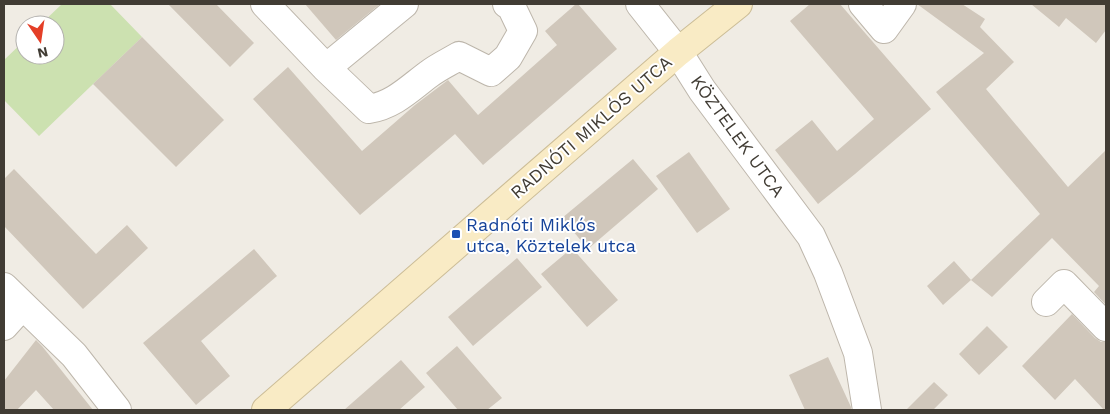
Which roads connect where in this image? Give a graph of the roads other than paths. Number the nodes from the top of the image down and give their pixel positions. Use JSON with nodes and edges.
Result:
{"nodes":[{"id":1,"x":266,"y":4,"type":"edge"},
{"id":2,"x":404,"y":4,"type":"edge"},
{"id":3,"x":507,"y":4,"type":"edge"},
{"id":4,"x":640,"y":4,"type":"edge"},
{"id":5,"x":738,"y":4,"type":"edge"},
{"id":6,"x":863,"y":4,"type":"edge"},
{"id":7,"x":902,"y":4,"type":"edge"},
{"id":8,"x":678,"y":52,"type":"junction"},
{"id":9,"x":326,"y":68,"type":"junction"},
{"id":10,"x":13,"y":296,"type":"edge"},
{"id":11,"x":1046,"y":302,"type":"dead end"},
{"id":12,"x":4,"y":326,"type":"edge"},
{"id":13,"x":1106,"y":327,"type":"edge"},
{"id":14,"x":118,"y":410,"type":"edge"},
{"id":15,"x":266,"y":410,"type":"edge"},
{"id":16,"x":867,"y":410,"type":"edge"}],
"edges":[{"from":1,"to":9,"type":"street"},
{"from":2,"to":9,"type":"street"},
{"from":3,"to":9,"type":"street"},
{"from":4,"to":8,"type":"street","name":"KÖZTELEK UTCA"},
{"from":5,"to":8,"type":"street","name":"RADNÓTI MIKLÓS UTCA"},
{"from":6,"to":7,"type":"street"},
{"from":8,"to":15,"type":"street","name":"RADNÓTI MIKLÓS UTCA"},
{"from":8,"to":16,"type":"street","name":"KÖZTELEK UTCA"},
{"from":10,"to":12,"type":"street"},
{"from":10,"to":14,"type":"street"},
{"from":11,"to":13,"type":"street"}]}
